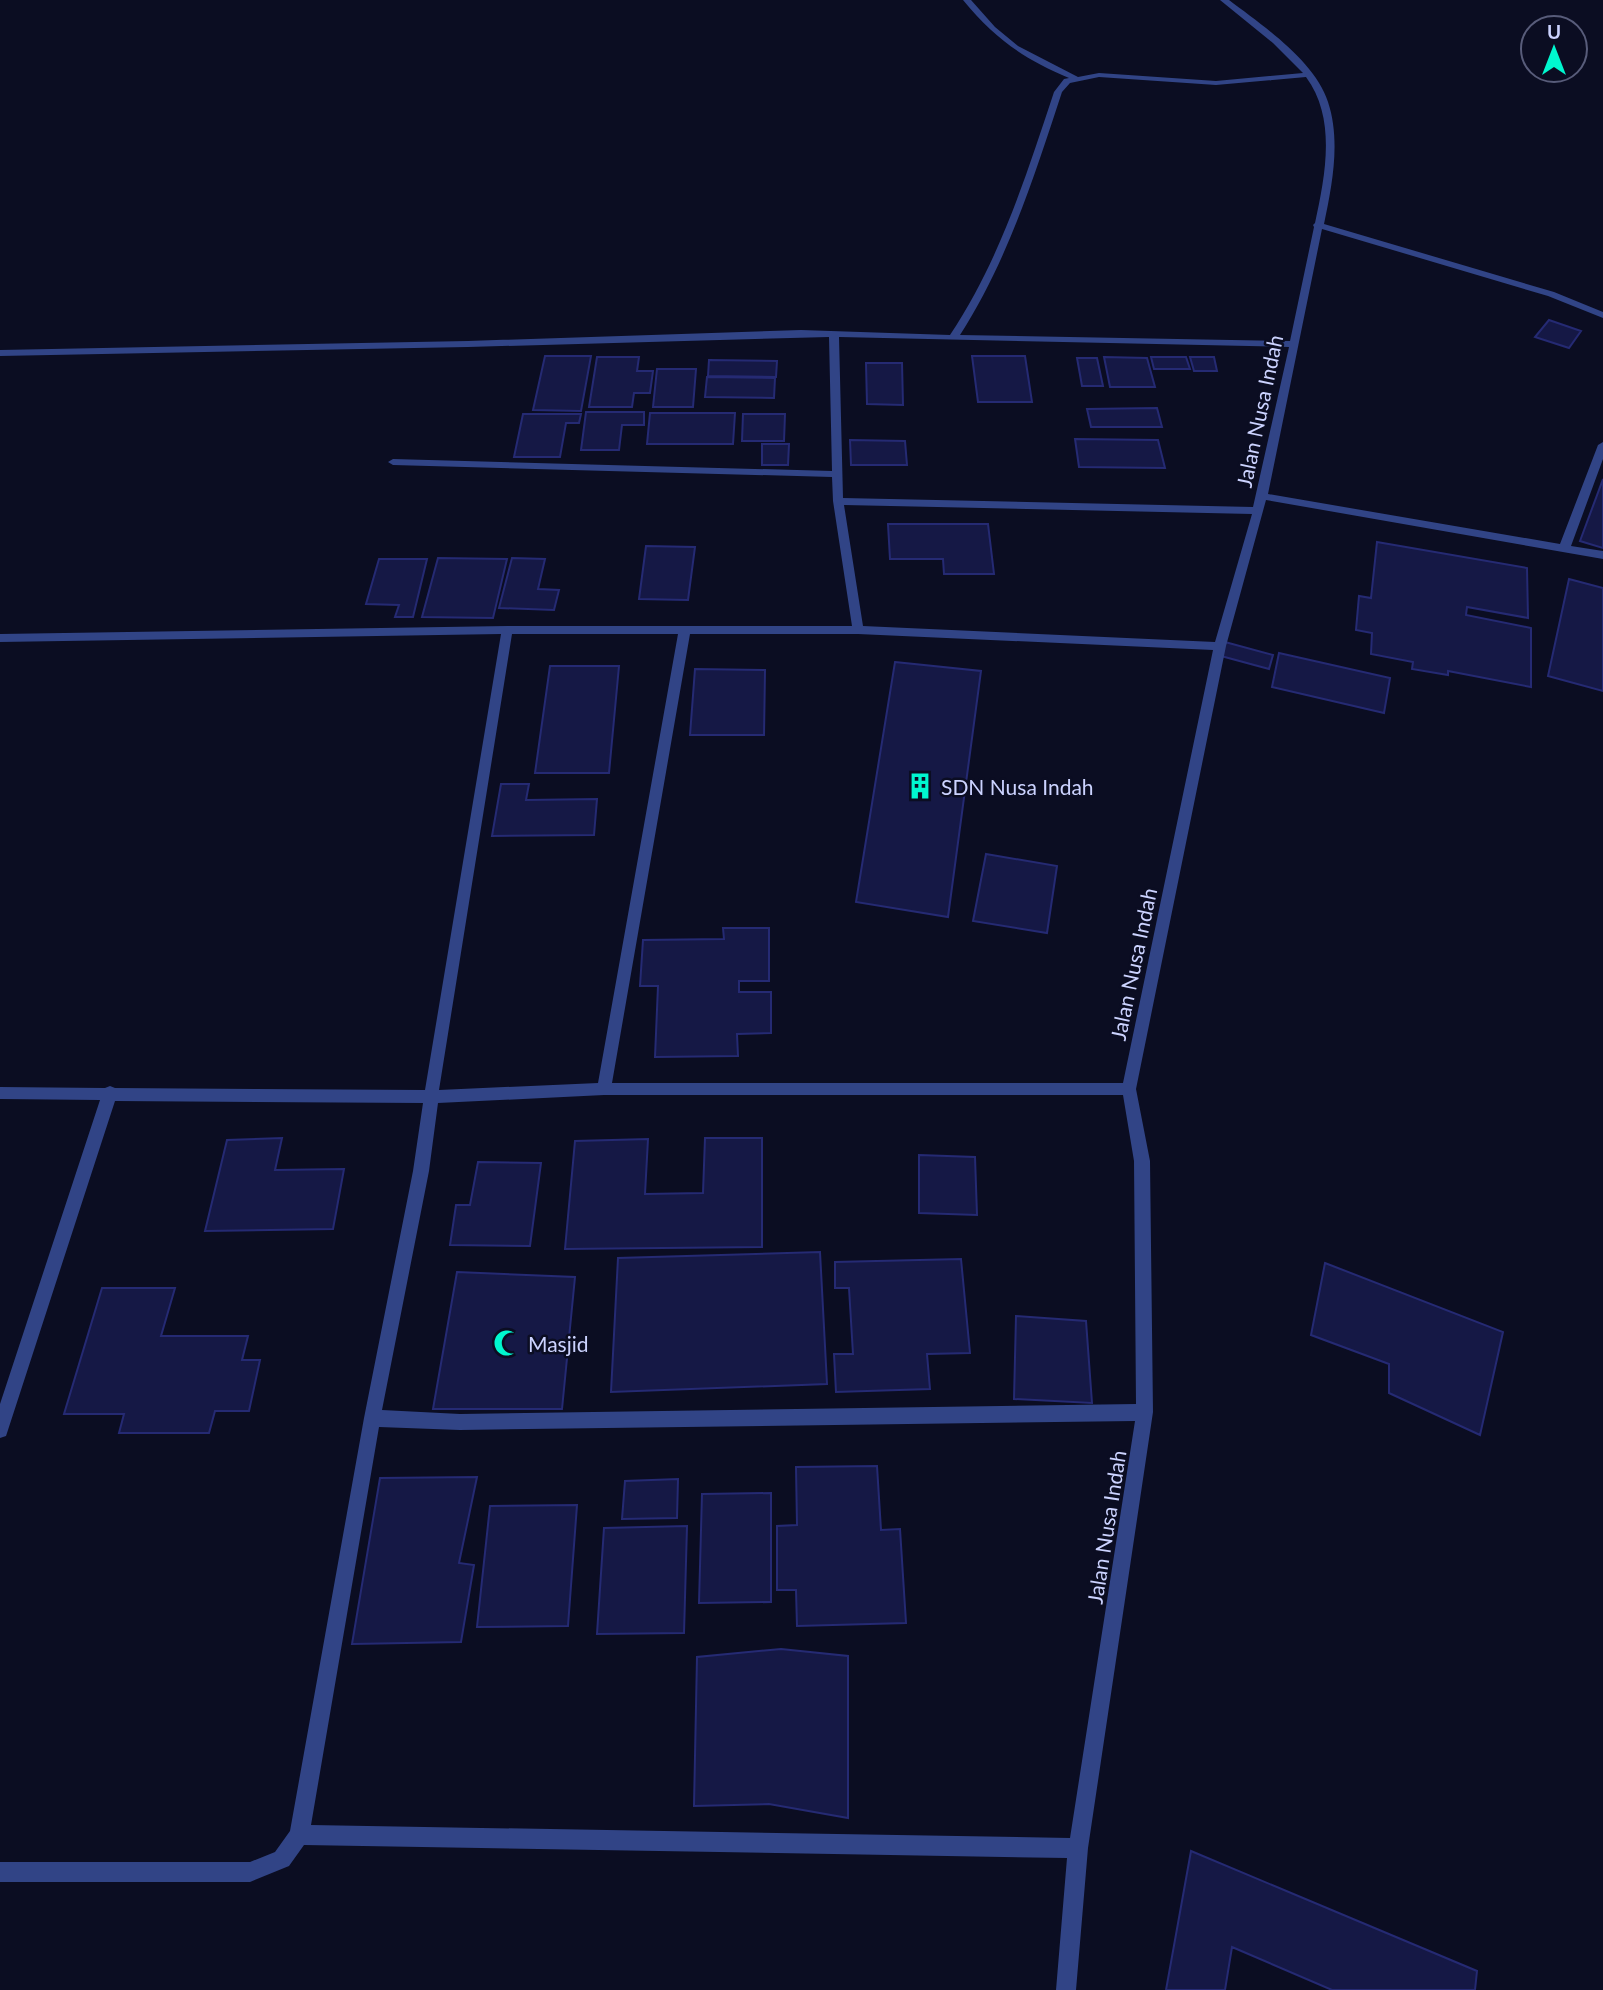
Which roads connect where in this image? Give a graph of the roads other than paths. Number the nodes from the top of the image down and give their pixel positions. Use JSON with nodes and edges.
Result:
{"nodes":[{"id":1,"x":967,"y":0,"type":"edge"},
{"id":2,"x":1224,"y":0,"type":"edge"},
{"id":3,"x":1307,"y":75,"type":"junction"},
{"id":4,"x":1075,"y":78,"type":"junction"},
{"id":5,"x":1317,"y":225,"type":"junction"},
{"id":6,"x":1603,"y":315,"type":"edge"},
{"id":7,"x":834,"y":334,"type":"junction"},
{"id":8,"x":953,"y":338,"type":"junction"},
{"id":9,"x":1295,"y":344,"type":"junction"},
{"id":10,"x":0,"y":354,"type":"edge"},
{"id":11,"x":1603,"y":445,"type":"edge"},
{"id":12,"x":393,"y":462,"type":"dead end"},
{"id":13,"x":837,"y":474,"type":"junction"},
{"id":14,"x":1262,"y":496,"type":"junction"},
{"id":15,"x":838,"y":501,"type":"junction"},
{"id":16,"x":1258,"y":511,"type":"junction"},
{"id":17,"x":1565,"y":546,"type":"junction"},
{"id":18,"x":1603,"y":555,"type":"edge"},
{"id":19,"x":685,"y":629,"type":"junction"},
{"id":20,"x":508,"y":630,"type":"junction"},
{"id":21,"x":858,"y":630,"type":"junction"},
{"id":22,"x":0,"y":638,"type":"edge"},
{"id":23,"x":1220,"y":646,"type":"junction"},
{"id":24,"x":1129,"y":1088,"type":"junction"},
{"id":25,"x":604,"y":1089,"type":"junction"},
{"id":26,"x":110,"y":1092,"type":"junction"},
{"id":27,"x":0,"y":1093,"type":"edge"},
{"id":28,"x":430,"y":1097,"type":"junction"},
{"id":29,"x":1144,"y":1412,"type":"junction"},
{"id":30,"x":372,"y":1418,"type":"junction"},
{"id":31,"x":0,"y":1430,"type":"edge"},
{"id":32,"x":299,"y":1835,"type":"junction"},
{"id":33,"x":1078,"y":1848,"type":"junction"},
{"id":34,"x":0,"y":1872,"type":"edge"},
{"id":35,"x":1066,"y":1990,"type":"edge"}],
"edges":[{"from":1,"to":4,"type":"street"},
{"from":2,"to":3,"type":"street","name":"Jalan Nusa Indah"},
{"from":3,"to":4,"type":"street"},
{"from":3,"to":5,"type":"street","name":"Jalan Nusa Indah"},
{"from":4,"to":8,"type":"street"},
{"from":5,"to":6,"type":"street"},
{"from":5,"to":9,"type":"street","name":"Jalan Nusa Indah"},
{"from":7,"to":8,"type":"street"},
{"from":7,"to":10,"type":"street"},
{"from":7,"to":13,"type":"street"},
{"from":8,"to":9,"type":"street"},
{"from":9,"to":14,"type":"street","name":"Jalan Nusa Indah"},
{"from":11,"to":17,"type":"street"},
{"from":12,"to":13,"type":"street"},
{"from":13,"to":15,"type":"street"},
{"from":14,"to":16,"type":"street","name":"Jalan Nusa Indah"},
{"from":14,"to":17,"type":"street"},
{"from":15,"to":16,"type":"street"},
{"from":15,"to":21,"type":"street"},
{"from":16,"to":23,"type":"street","name":"Jalan Nusa Indah"},
{"from":17,"to":18,"type":"street"},
{"from":19,"to":20,"type":"street"},
{"from":19,"to":21,"type":"street"},
{"from":19,"to":25,"type":"street"},
{"from":20,"to":22,"type":"street"},
{"from":20,"to":28,"type":"street"},
{"from":21,"to":23,"type":"street"},
{"from":23,"to":24,"type":"street","name":"Jalan Nusa Indah"},
{"from":24,"to":25,"type":"street"},
{"from":24,"to":29,"type":"street","name":"Jalan Nusa Indah"},
{"from":25,"to":28,"type":"street"},
{"from":26,"to":27,"type":"street"},
{"from":26,"to":28,"type":"street"},
{"from":26,"to":31,"type":"street"},
{"from":28,"to":30,"type":"street"},
{"from":29,"to":30,"type":"street"},
{"from":29,"to":33,"type":"street","name":"Jalan Nusa Indah"},
{"from":30,"to":32,"type":"street"},
{"from":32,"to":33,"type":"street"},
{"from":32,"to":34,"type":"street"},
{"from":33,"to":35,"type":"street","name":"Jalan Nusa Indah"}]}
